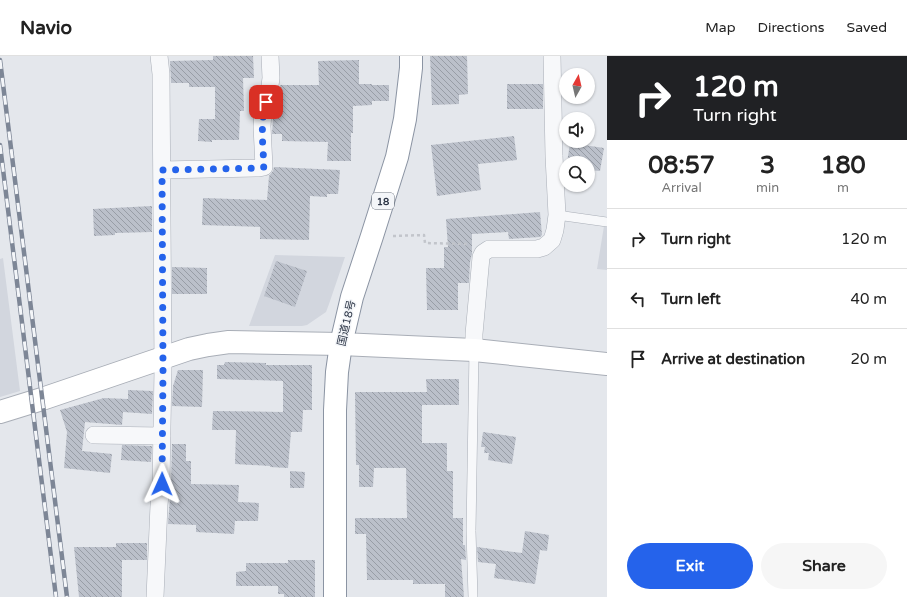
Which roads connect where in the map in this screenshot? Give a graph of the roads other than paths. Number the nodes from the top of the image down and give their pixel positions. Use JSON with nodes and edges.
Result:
{"nodes":[{"id":1,"x":159,"y":56,"type":"edge"},
{"id":2,"x":270,"y":56,"type":"edge"},
{"id":3,"x":411,"y":56,"type":"edge"},
{"id":4,"x":552,"y":56,"type":"edge"},
{"id":5,"x":162,"y":170,"type":"junction"},
{"id":6,"x":558,"y":216,"type":"junction"},
{"id":7,"x":607,"y":222,"type":"edge"},
{"id":8,"x":341,"y":344,"type":"junction"},
{"id":9,"x":474,"y":350,"type":"junction"},
{"id":10,"x":163,"y":357,"type":"junction"},
{"id":11,"x":607,"y":364,"type":"edge"},
{"id":12,"x":0,"y":412,"type":"edge"},
{"id":13,"x":94,"y":435,"type":"dead end"},
{"id":14,"x":162,"y":436,"type":"junction"},
{"id":15,"x":154,"y":597,"type":"edge"},
{"id":16,"x":335,"y":597,"type":"edge"},
{"id":17,"x":473,"y":597,"type":"edge"}],
"edges":[{"from":1,"to":5,"type":"street"},
{"from":2,"to":5,"type":"street"},
{"from":3,"to":8,"type":"main road","name":"国道18号","number":"18"},
{"from":4,"to":6,"type":"street"},
{"from":5,"to":10,"type":"street"},
{"from":6,"to":7,"type":"lane"},
{"from":6,"to":9,"type":"street"},
{"from":8,"to":9,"type":"main road"},
{"from":8,"to":10,"type":"main road"},
{"from":8,"to":16,"type":"main road","name":"国道18号","number":"18"},
{"from":9,"to":11,"type":"main road"},
{"from":9,"to":17,"type":"lane"},
{"from":10,"to":12,"type":"main road"},
{"from":10,"to":14,"type":"street"},
{"from":13,"to":14,"type":"street"},
{"from":14,"to":15,"type":"street"}]}
